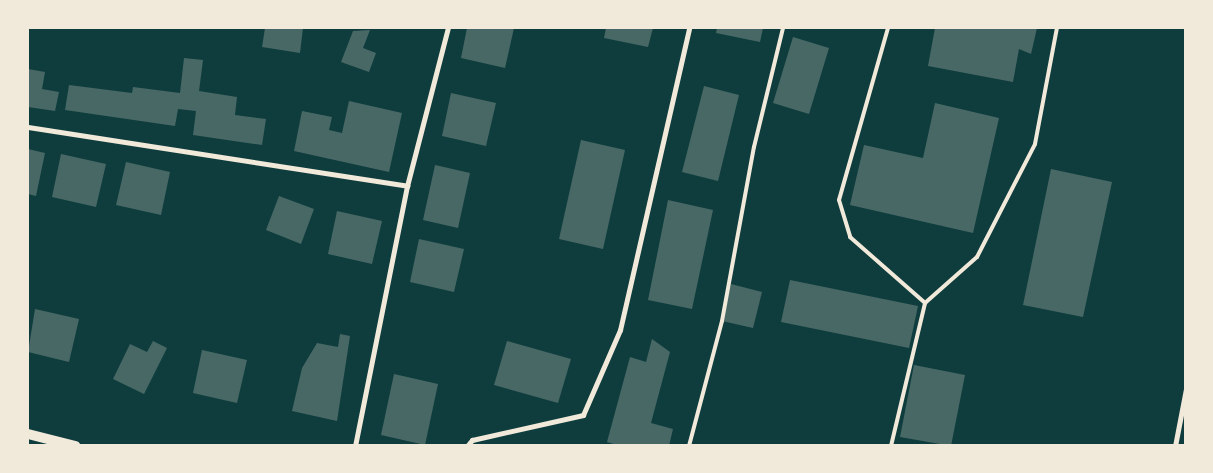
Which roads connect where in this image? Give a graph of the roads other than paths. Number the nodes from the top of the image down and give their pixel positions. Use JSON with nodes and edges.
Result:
{"nodes":[{"id":1,"x":448,"y":28,"type":"edge"},
{"id":2,"x":689,"y":28,"type":"edge"},
{"id":3,"x":783,"y":28,"type":"edge"},
{"id":4,"x":888,"y":28,"type":"edge"},
{"id":5,"x":1057,"y":28,"type":"edge"},
{"id":6,"x":28,"y":127,"type":"edge"},
{"id":7,"x":407,"y":186,"type":"junction"},
{"id":8,"x":925,"y":303,"type":"junction"},
{"id":9,"x":1186,"y":389,"type":"edge"},
{"id":10,"x":28,"y":434,"type":"edge"},
{"id":11,"x":75,"y":446,"type":"edge"},
{"id":12,"x":355,"y":446,"type":"edge"},
{"id":13,"x":467,"y":446,"type":"edge"},
{"id":14,"x":689,"y":446,"type":"edge"},
{"id":15,"x":891,"y":446,"type":"edge"},
{"id":16,"x":1175,"y":446,"type":"edge"}],
"edges":[{"from":1,"to":7,"type":"street"},
{"from":2,"to":13,"type":"street"},
{"from":3,"to":14,"type":"lane"},
{"from":4,"to":8,"type":"lane"},
{"from":5,"to":8,"type":"lane"},
{"from":6,"to":7,"type":"street"},
{"from":7,"to":12,"type":"street"},
{"from":8,"to":15,"type":"lane"},
{"from":9,"to":16,"type":"street"},
{"from":10,"to":11,"type":"main road"}]}
